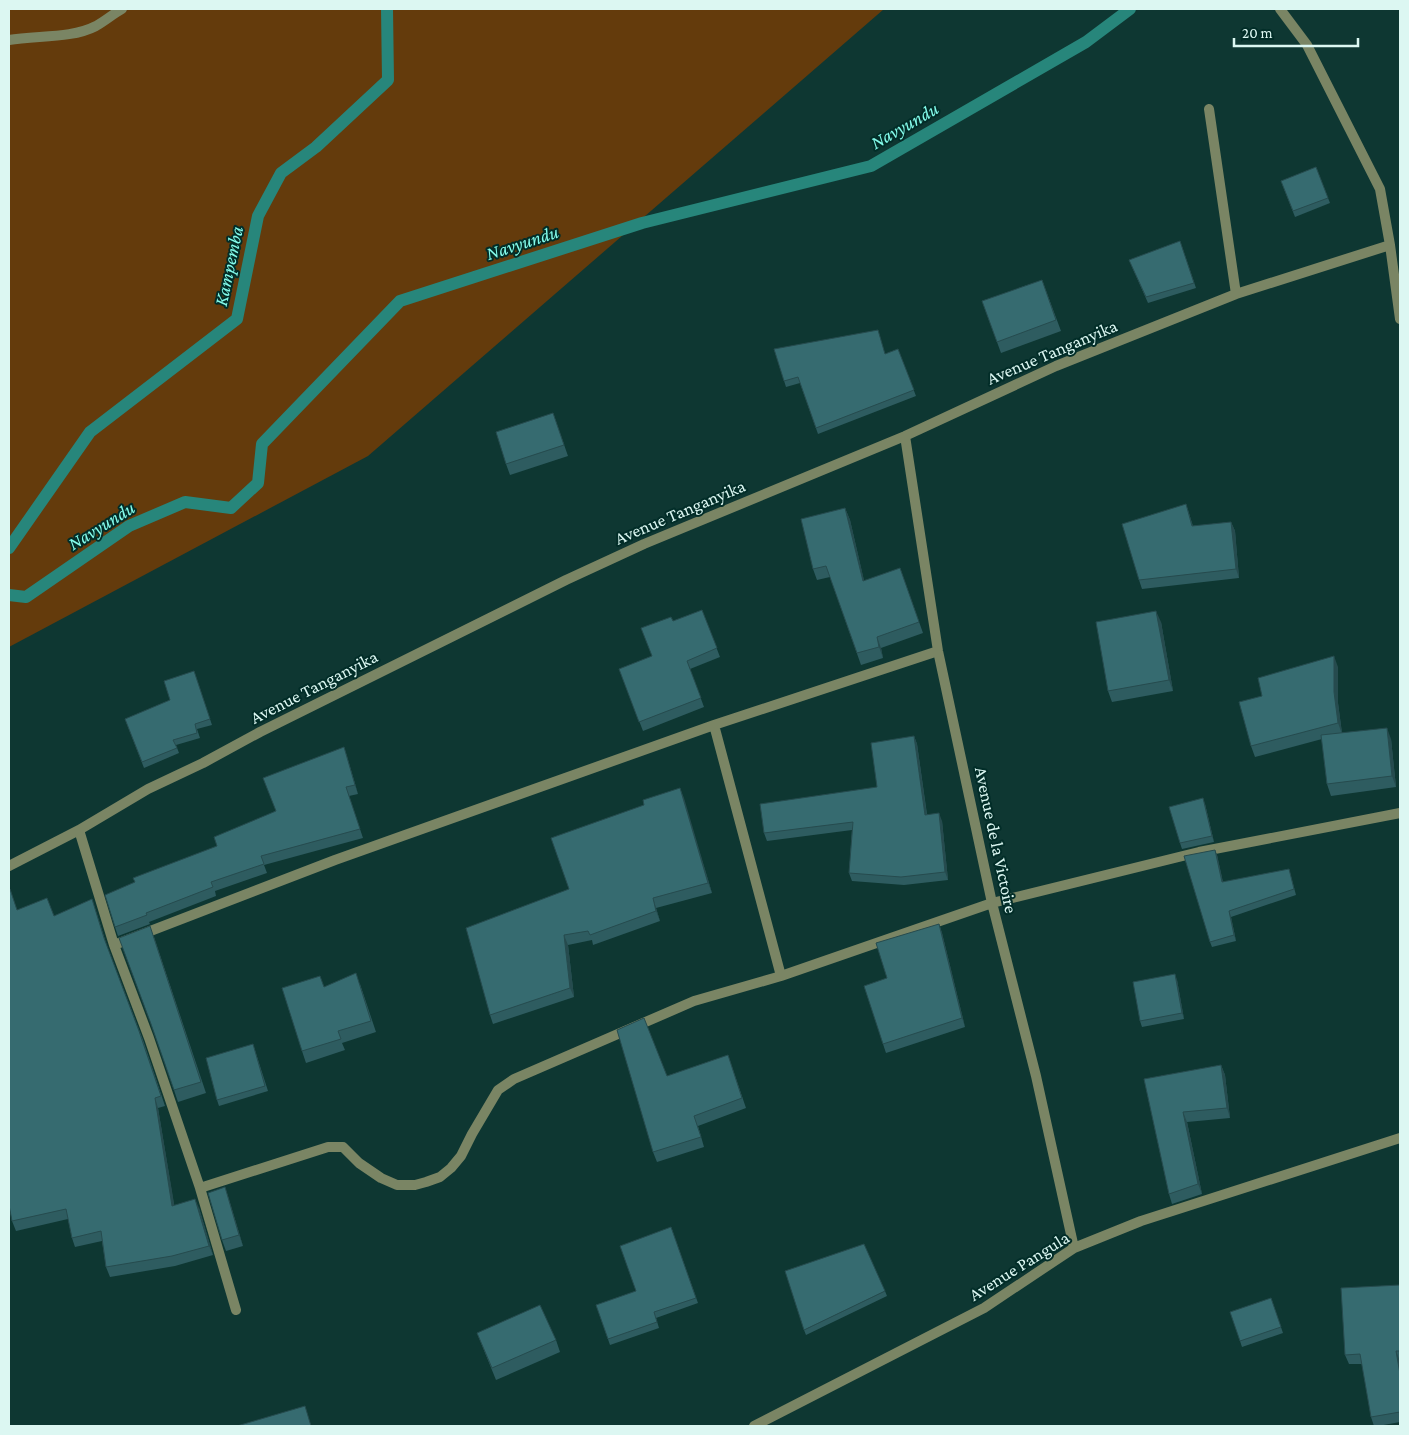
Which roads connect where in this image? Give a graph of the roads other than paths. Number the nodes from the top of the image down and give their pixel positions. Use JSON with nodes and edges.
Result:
{"nodes":[{"id":1,"x":122,"y":9,"type":"edge"},
{"id":2,"x":1280,"y":9,"type":"edge"},
{"id":3,"x":9,"y":40,"type":"edge"},
{"id":4,"x":1209,"y":109,"type":"dead end"},
{"id":5,"x":1390,"y":245,"type":"junction"},
{"id":6,"x":1236,"y":294,"type":"junction"},
{"id":7,"x":1400,"y":319,"type":"edge"},
{"id":8,"x":905,"y":436,"type":"junction"},
{"id":9,"x":938,"y":651,"type":"junction"},
{"id":10,"x":714,"y":725,"type":"junction"},
{"id":11,"x":1400,"y":813,"type":"edge"},
{"id":12,"x":79,"y":830,"type":"junction"},
{"id":13,"x":9,"y":866,"type":"edge"},
{"id":14,"x":992,"y":903,"type":"junction"},
{"id":15,"x":114,"y":945,"type":"junction"},
{"id":16,"x":781,"y":976,"type":"junction"},
{"id":17,"x":1400,"y":1138,"type":"edge"},
{"id":18,"x":200,"y":1188,"type":"junction"},
{"id":19,"x":1074,"y":1248,"type":"junction"},
{"id":20,"x":236,"y":1310,"type":"dead end"},
{"id":21,"x":754,"y":1426,"type":"edge"}],
"edges":[{"from":1,"to":3,"type":"street"},
{"from":2,"to":5,"type":"street"},
{"from":4,"to":6,"type":"street"},
{"from":5,"to":6,"type":"street","name":"Avenue Tanganyika"},
{"from":5,"to":7,"type":"street"},
{"from":6,"to":8,"type":"street","name":"Avenue Tanganyika"},
{"from":8,"to":9,"type":"street","name":"Avenue de la Victoire"},
{"from":8,"to":12,"type":"street","name":"Avenue Tanganyika"},
{"from":9,"to":10,"type":"street"},
{"from":9,"to":14,"type":"street","name":"Avenue de la Victoire"},
{"from":10,"to":15,"type":"street"},
{"from":10,"to":16,"type":"street"},
{"from":11,"to":14,"type":"street"},
{"from":12,"to":13,"type":"street","name":"Avenue Tanganyika"},
{"from":12,"to":15,"type":"street"},
{"from":14,"to":16,"type":"street"},
{"from":14,"to":19,"type":"street","name":"Avenue de la Victoire"},
{"from":15,"to":18,"type":"street"},
{"from":16,"to":18,"type":"street"},
{"from":17,"to":19,"type":"street","name":"Avenue Pangula"},
{"from":18,"to":20,"type":"street"},
{"from":19,"to":21,"type":"street","name":"Avenue Pangula"}]}
